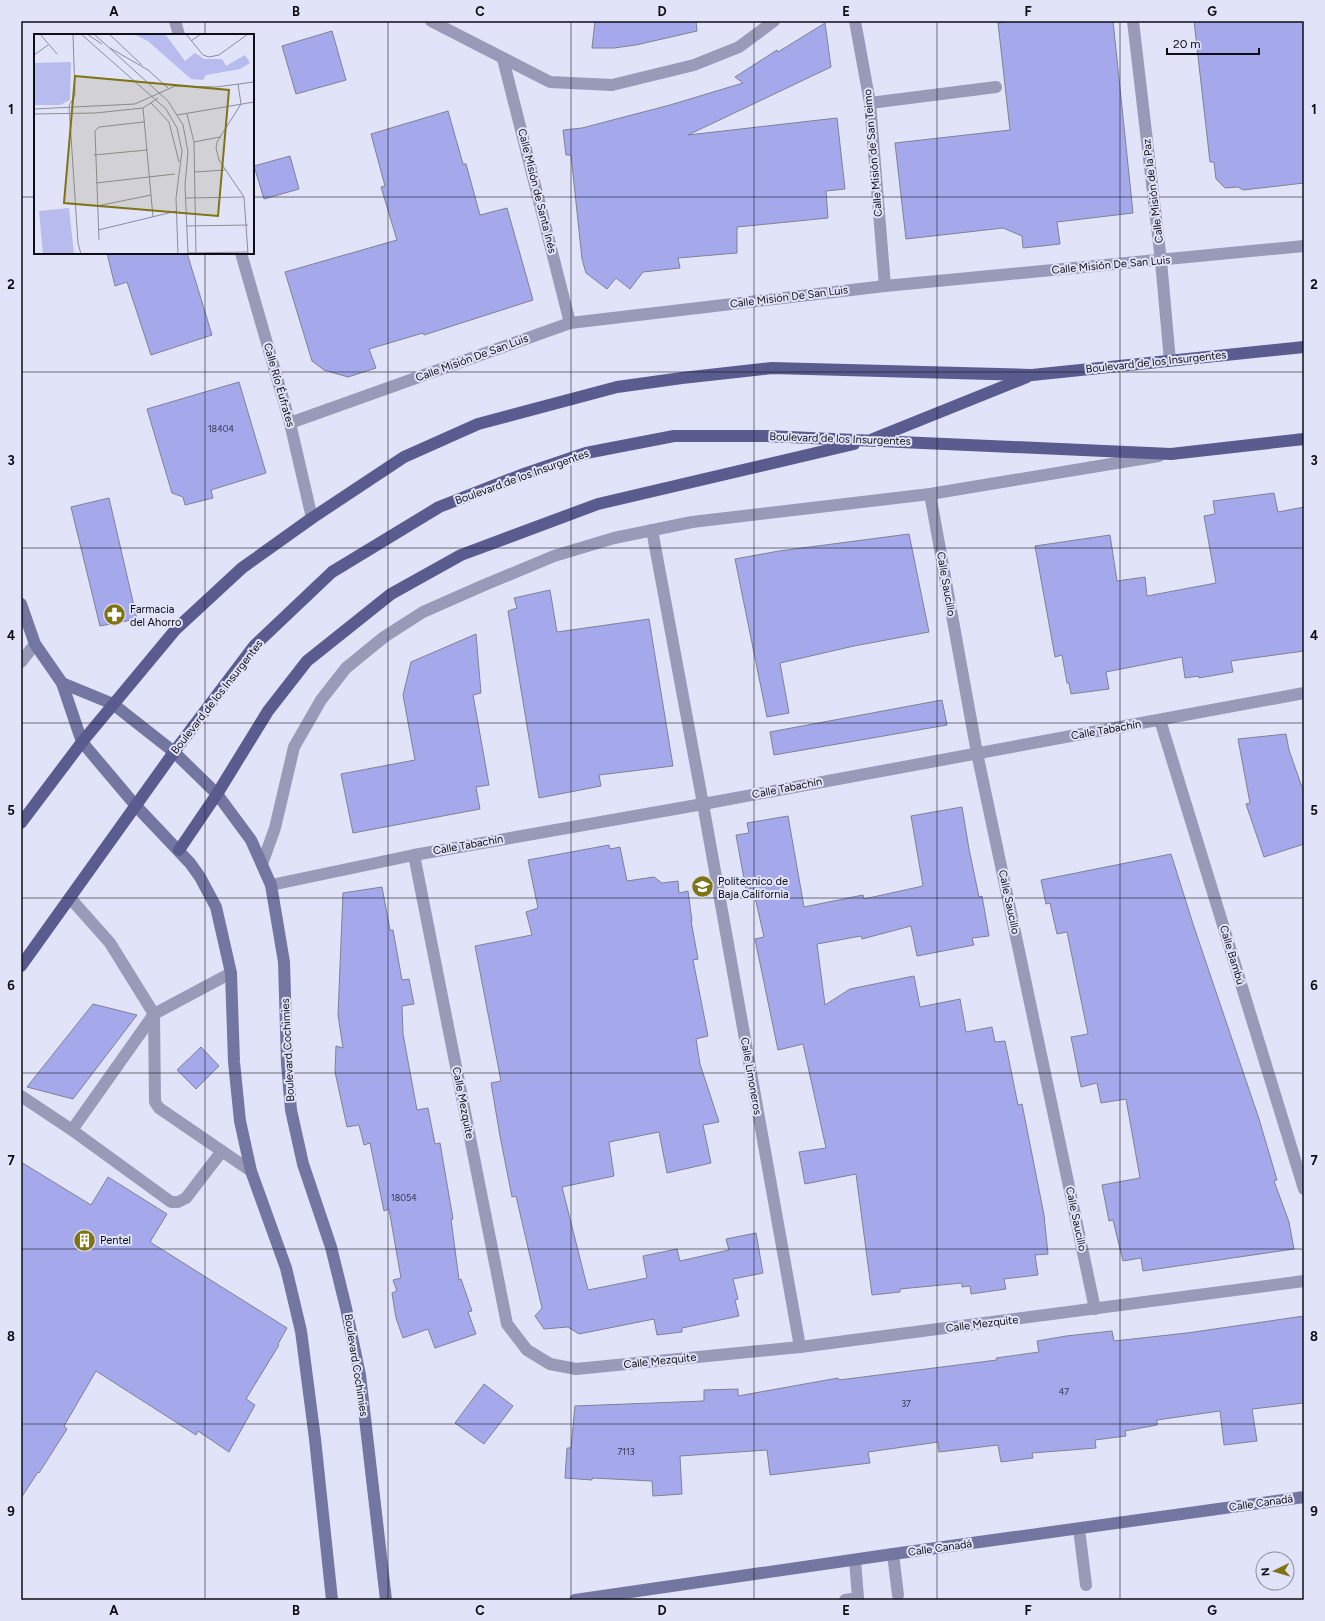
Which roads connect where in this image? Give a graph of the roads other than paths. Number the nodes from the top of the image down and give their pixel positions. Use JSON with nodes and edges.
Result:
{"nodes":[{"id":1,"x":175,"y":21,"type":"edge"},
{"id":2,"x":431,"y":21,"type":"edge"},
{"id":3,"x":774,"y":21,"type":"edge"},
{"id":4,"x":855,"y":21,"type":"edge"},
{"id":5,"x":1133,"y":21,"type":"edge"},
{"id":6,"x":179,"y":34,"type":"edge"},
{"id":7,"x":503,"y":58,"type":"junction"},
{"id":8,"x":996,"y":88,"type":"dead end"},
{"id":9,"x":870,"y":103,"type":"junction"},
{"id":10,"x":1304,"y":246,"type":"edge"},
{"id":11,"x":241,"y":254,"type":"edge"},
{"id":12,"x":1161,"y":260,"type":"junction"},
{"id":13,"x":885,"y":286,"type":"junction"},
{"id":14,"x":570,"y":323,"type":"junction"},
{"id":15,"x":1304,"y":347,"type":"edge"},
{"id":16,"x":1170,"y":361,"type":"junction"},
{"id":17,"x":1032,"y":375,"type":"junction"},
{"id":18,"x":290,"y":423,"type":"junction"},
{"id":19,"x":1304,"y":439,"type":"edge"},
{"id":20,"x":869,"y":441,"type":"junction"},
{"id":21,"x":1171,"y":454,"type":"junction"},
{"id":22,"x":930,"y":494,"type":"junction"},
{"id":23,"x":312,"y":518,"type":"junction"},
{"id":24,"x":652,"y":530,"type":"junction"},
{"id":25,"x":21,"y":604,"type":"edge"},
{"id":26,"x":35,"y":644,"type":"junction"},
{"id":27,"x":21,"y":662,"type":"edge"},
{"id":28,"x":62,"y":683,"type":"junction"},
{"id":29,"x":1304,"y":693,"type":"edge"},
{"id":30,"x":113,"y":704,"type":"junction"},
{"id":31,"x":1160,"y":720,"type":"junction"},
{"id":32,"x":82,"y":742,"type":"junction"},
{"id":33,"x":174,"y":752,"type":"junction"},
{"id":34,"x":977,"y":753,"type":"junction"},
{"id":35,"x":217,"y":794,"type":"junction"},
{"id":36,"x":703,"y":804,"type":"junction"},
{"id":37,"x":136,"y":806,"type":"junction"},
{"id":38,"x":21,"y":824,"type":"edge"},
{"id":39,"x":179,"y":850,"type":"junction"},
{"id":40,"x":414,"y":855,"type":"junction"},
{"id":41,"x":262,"y":864,"type":"junction"},
{"id":42,"x":271,"y":885,"type":"junction"},
{"id":43,"x":70,"y":898,"type":"junction"},
{"id":44,"x":21,"y":966,"type":"edge"},
{"id":45,"x":231,"y":973,"type":"junction"},
{"id":46,"x":154,"y":1014,"type":"junction"},
{"id":47,"x":21,"y":1096,"type":"edge"},
{"id":48,"x":72,"y":1130,"type":"junction"},
{"id":49,"x":222,"y":1151,"type":"junction"},
{"id":50,"x":251,"y":1171,"type":"junction"},
{"id":51,"x":1304,"y":1189,"type":"edge"},
{"id":52,"x":1304,"y":1281,"type":"edge"},
{"id":53,"x":1095,"y":1309,"type":"junction"},
{"id":54,"x":800,"y":1347,"type":"junction"},
{"id":55,"x":1304,"y":1497,"type":"edge"},
{"id":56,"x":1079,"y":1529,"type":"junction"},
{"id":57,"x":893,"y":1554,"type":"junction"},
{"id":58,"x":855,"y":1560,"type":"junction"},
{"id":59,"x":1086,"y":1585,"type":"dead end"},
{"id":60,"x":898,"y":1595,"type":"dead end"},
{"id":61,"x":632,"y":1596,"type":"edge"},
{"id":62,"x":332,"y":1600,"type":"edge"},
{"id":63,"x":386,"y":1600,"type":"edge"},
{"id":64,"x":575,"y":1600,"type":"edge"},
{"id":65,"x":845,"y":1600,"type":"edge"}],
"edges":[{"from":1,"to":6,"type":"street"},
{"from":2,"to":7,"type":"street"},
{"from":3,"to":7,"type":"street"},
{"from":4,"to":9,"type":"street","name":"Calle Misión de San Teimo"},
{"from":5,"to":12,"type":"street","name":"Calle Misión de la Paz"},
{"from":7,"to":14,"type":"street","name":"Calle Misión de Santa Inés"},
{"from":8,"to":9,"type":"street"},
{"from":9,"to":13,"type":"street","name":"Calle Misión de San Teimo"},
{"from":10,"to":12,"type":"street","name":"Calle Misión De San Luis"},
{"from":11,"to":18,"type":"street","name":"Calle Río Éufrates"},
{"from":12,"to":13,"type":"street","name":"Calle Misión De San Luis"},
{"from":12,"to":16,"type":"street","name":"Calle Misión de la Paz"},
{"from":13,"to":14,"type":"street","name":"Calle Misión De San Luis"},
{"from":14,"to":18,"type":"street","name":"Calle Misión De San Luis"},
{"from":15,"to":16,"type":"main road","name":"Boulevard de los Insurgentes"},
{"from":16,"to":17,"type":"main road","name":"Boulevard de los Insurgentes"},
{"from":17,"to":20,"type":"main road"},
{"from":17,"to":23,"type":"main road","name":"Boulevard de los Insurgentes"},
{"from":18,"to":23,"type":"street","name":"Calle Río Éufrates"},
{"from":19,"to":21,"type":"main road","name":"Boulevard de los Insurgentes"},
{"from":20,"to":21,"type":"main road","name":"Boulevard de los Insurgentes"},
{"from":20,"to":33,"type":"main road","name":"Boulevard de los Insurgentes"},
{"from":20,"to":35,"type":"main road"},
{"from":21,"to":22,"type":"street"},
{"from":22,"to":24,"type":"street"},
{"from":22,"to":34,"type":"street","name":"Calle Saucillo"},
{"from":23,"to":30,"type":"main road","name":"Boulevard de los Insurgentes"},
{"from":24,"to":36,"type":"street","name":"Calle Limoneros"},
{"from":24,"to":41,"type":"street"},
{"from":25,"to":26,"type":"main road"},
{"from":26,"to":27,"type":"street"},
{"from":26,"to":28,"type":"main road"},
{"from":28,"to":30,"type":"main road","name":"Boulevard Cochimies"},
{"from":28,"to":32,"type":"main road"},
{"from":29,"to":31,"type":"street","name":"Calle Tabachín"},
{"from":30,"to":32,"type":"main road","name":"Boulevard de los Insurgentes"},
{"from":30,"to":33,"type":"main road","name":"Boulevard Cochimies"},
{"from":31,"to":34,"type":"street","name":"Calle Tabachín"},
{"from":31,"to":51,"type":"street","name":"Calle Bambú"},
{"from":32,"to":37,"type":"main road"},
{"from":32,"to":38,"type":"main road","name":"Boulevard de los Insurgentes"},
{"from":33,"to":35,"type":"main road","name":"Boulevard Cochimies"},
{"from":33,"to":37,"type":"main road","name":"Boulevard de los Insurgentes"},
{"from":34,"to":36,"type":"street","name":"Calle Tabachín"},
{"from":34,"to":53,"type":"street","name":"Calle Saucillo"},
{"from":35,"to":39,"type":"main road"},
{"from":35,"to":41,"type":"main road","name":"Boulevard Cochimies"},
{"from":36,"to":40,"type":"street","name":"Calle Tabachín"},
{"from":36,"to":54,"type":"street","name":"Calle Limoneros"},
{"from":37,"to":39,"type":"main road"},
{"from":37,"to":43,"type":"main road","name":"Boulevard de los Insurgentes"},
{"from":39,"to":45,"type":"main road"},
{"from":40,"to":42,"type":"street","name":"Calle Tabachín"},
{"from":40,"to":54,"type":"street","name":"Calle Mezquite"},
{"from":41,"to":42,"type":"main road","name":"Boulevard Cochimies"},
{"from":42,"to":63,"type":"main road","name":"Boulevard Cochimies"},
{"from":43,"to":44,"type":"main road","name":"Boulevard de los Insurgentes"},
{"from":43,"to":46,"type":"street"},
{"from":45,"to":46,"type":"street"},
{"from":45,"to":50,"type":"main road"},
{"from":46,"to":48,"type":"street"},
{"from":46,"to":49,"type":"street"},
{"from":47,"to":48,"type":"street"},
{"from":48,"to":49,"type":"street"},
{"from":49,"to":50,"type":"street"},
{"from":50,"to":62,"type":"main road"},
{"from":52,"to":53,"type":"street","name":"Calle Mezquite"},
{"from":53,"to":54,"type":"street","name":"Calle Mezquite"},
{"from":55,"to":56,"type":"main road","name":"Calle Canadá"},
{"from":56,"to":57,"type":"main road","name":"Calle Canadá"},
{"from":56,"to":59,"type":"street"},
{"from":57,"to":58,"type":"main road","name":"Calle Canadá"},
{"from":57,"to":60,"type":"street"},
{"from":58,"to":61,"type":"main road","name":"Calle Canadá"},
{"from":58,"to":65,"type":"street"},
{"from":61,"to":64,"type":"main road","name":"Calle Canadá"}]}
